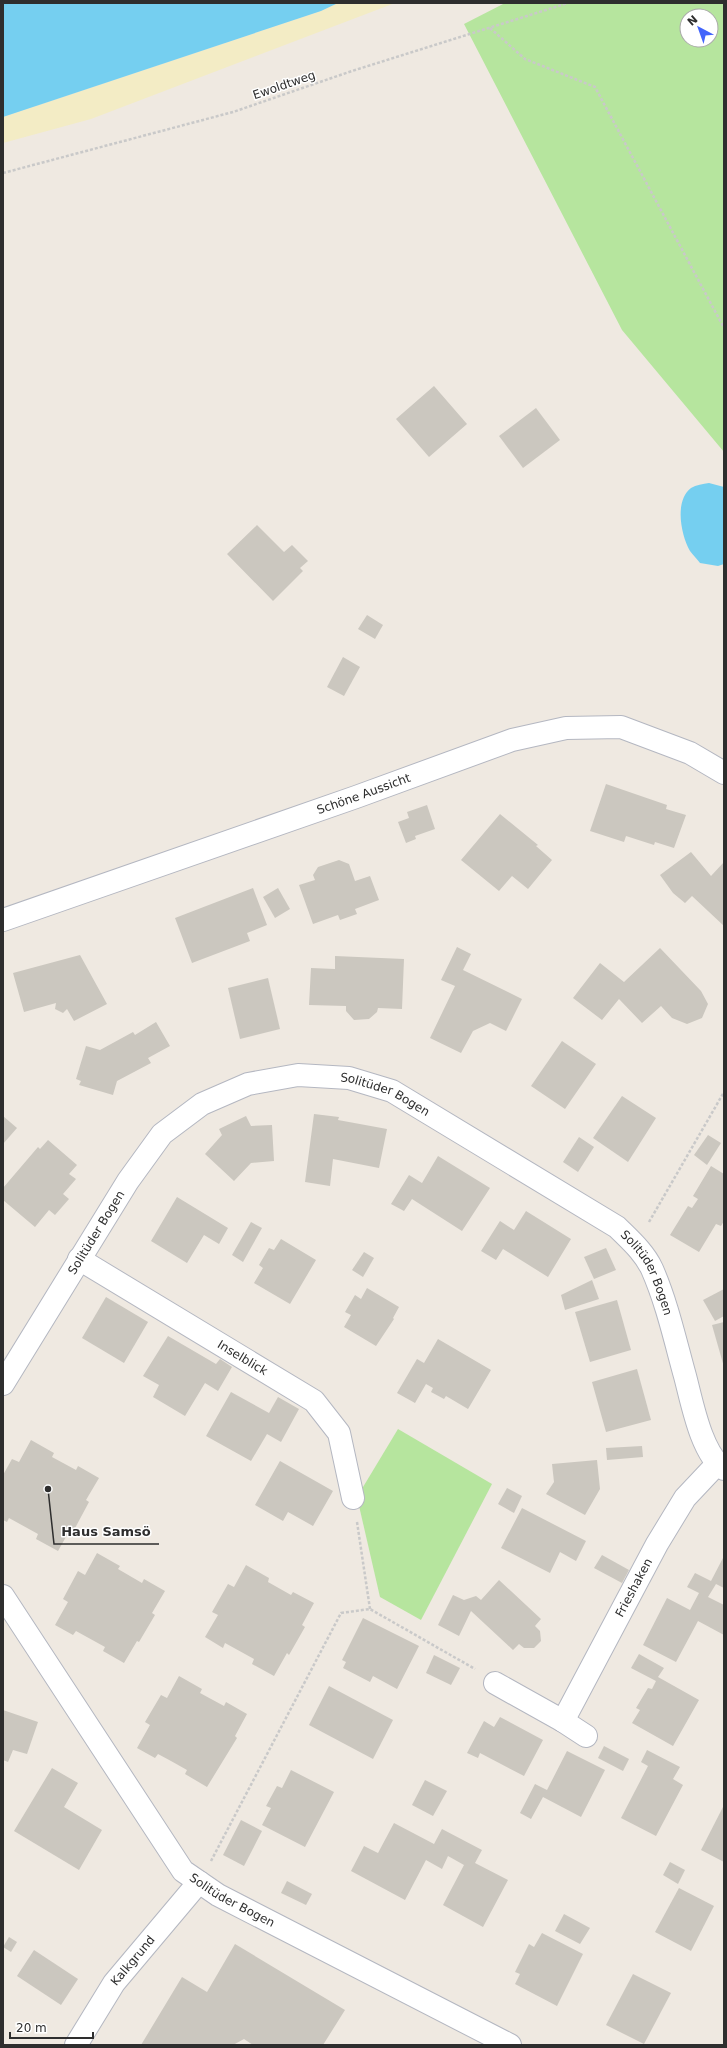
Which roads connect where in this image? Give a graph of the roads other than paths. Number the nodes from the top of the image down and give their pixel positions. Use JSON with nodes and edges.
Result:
{"nodes":[{"id":1,"x":724,"y":773,"type":"edge"},
{"id":2,"x":3,"y":920,"type":"edge"},
{"id":3,"x":79,"y":1259,"type":"junction"},
{"id":4,"x":3,"y":1384,"type":"edge"},
{"id":5,"x":720,"y":1467,"type":"edge"},
{"id":6,"x":353,"y":1498,"type":"road end"},
{"id":7,"x":3,"y":1596,"type":"edge"},
{"id":8,"x":495,"y":1683,"type":"road end"},
{"id":9,"x":564,"y":1721,"type":"junction"},
{"id":10,"x":586,"y":1736,"type":"dead end"},
{"id":11,"x":200,"y":1882,"type":"junction"},
{"id":12,"x":76,"y":2045,"type":"edge"},
{"id":13,"x":510,"y":2045,"type":"edge"}],
"edges":[{"from":1,"to":2,"type":"street","name":"Schöne Aussicht"},
{"from":3,"to":4,"type":"street","name":"Solitüder Bogen"},
{"from":3,"to":5,"type":"street","name":"Solitüder Bogen"},
{"from":3,"to":6,"type":"street","name":"Inselblick"},
{"from":5,"to":9,"type":"street","name":"Frieshaken"},
{"from":7,"to":11,"type":"street","name":"Solitüder Bogen"},
{"from":8,"to":9,"type":"street"},
{"from":9,"to":10,"type":"street"},
{"from":11,"to":12,"type":"street","name":"Kalkgrund"},
{"from":11,"to":13,"type":"street","name":"Solitüder Bogen"}]}
